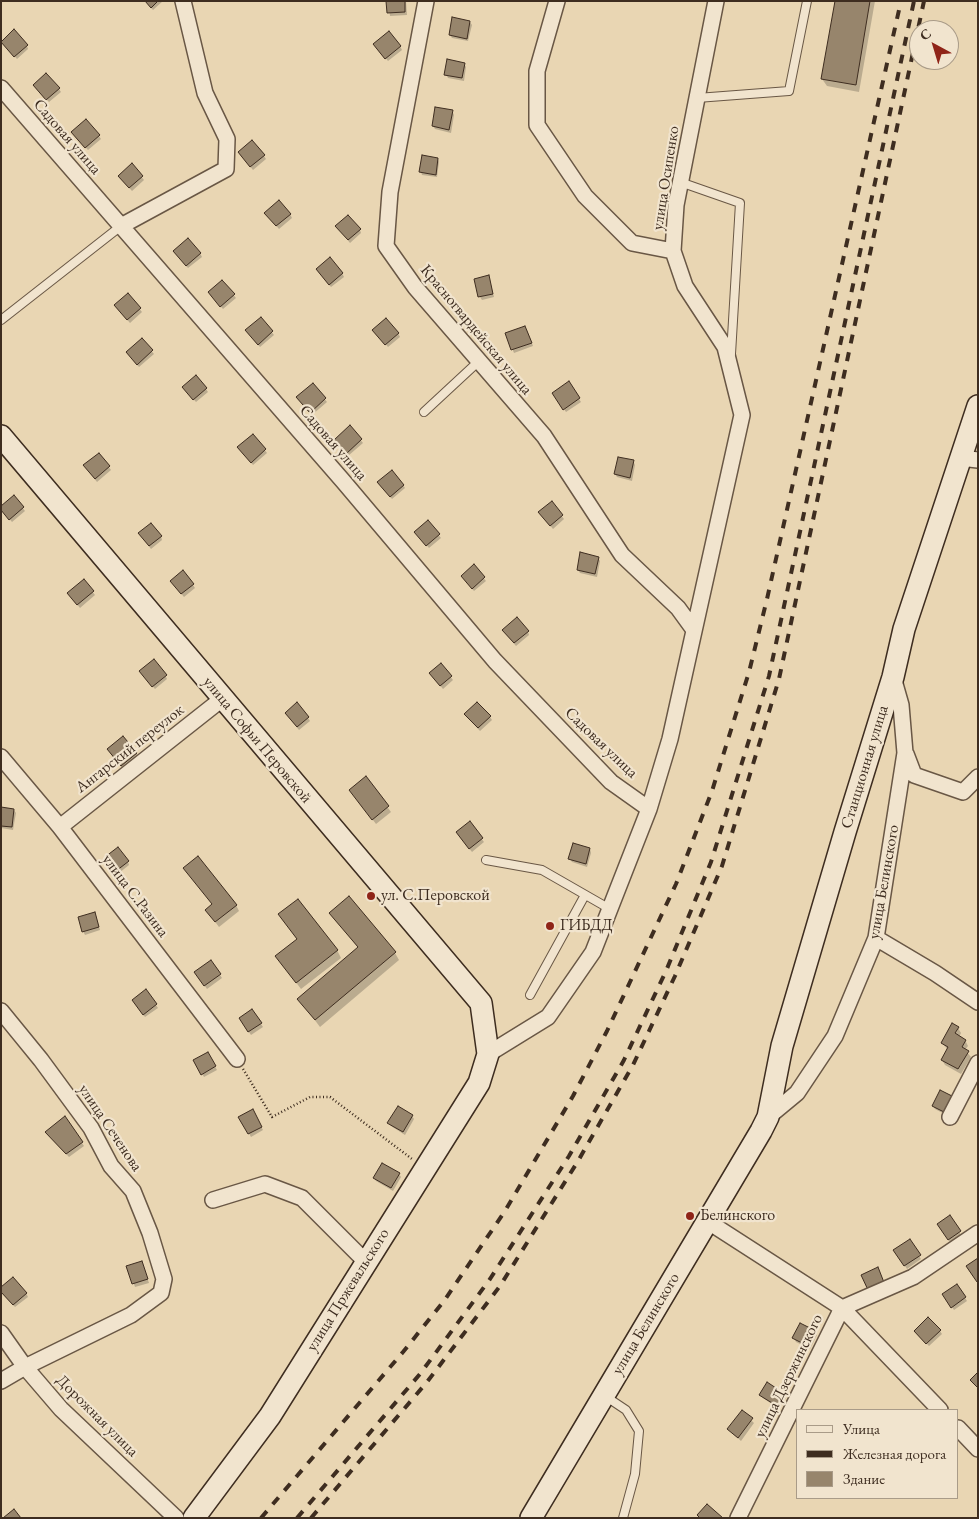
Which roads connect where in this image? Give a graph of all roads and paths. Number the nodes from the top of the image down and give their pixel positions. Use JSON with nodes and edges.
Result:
{"nodes":[{"id":1,"x":183,"y":1,"type":"edge"},
{"id":2,"x":426,"y":1,"type":"edge"},
{"id":3,"x":557,"y":1,"type":"edge"},
{"id":4,"x":716,"y":1,"type":"edge"},
{"id":5,"x":807,"y":1,"type":"edge"},
{"id":6,"x":1,"y":88,"type":"edge"},
{"id":7,"x":697,"y":98,"type":"junction"},
{"id":8,"x":680,"y":182,"type":"junction"},
{"id":9,"x":121,"y":226,"type":"junction"},
{"id":10,"x":673,"y":251,"type":"junction"},
{"id":11,"x":1,"y":320,"type":"edge"},
{"id":12,"x":479,"y":362,"type":"junction"},
{"id":13,"x":730,"y":369,"type":"junction"},
{"id":14,"x":978,"y":406,"type":"edge"},
{"id":15,"x":424,"y":412,"type":"dead end"},
{"id":16,"x":1,"y":436,"type":"edge"},
{"id":17,"x":969,"y":459,"type":"edge"},
{"id":18,"x":694,"y":630,"type":"junction"},
{"id":19,"x":893,"y":677,"type":"junction"},
{"id":20,"x":222,"y":699,"type":"junction"},
{"id":21,"x":905,"y":753,"type":"junction"},
{"id":22,"x":1,"y":757,"type":"edge"},
{"id":23,"x":978,"y":777,"type":"edge"},
{"id":24,"x":649,"y":808,"type":"junction"},
{"id":25,"x":60,"y":827,"type":"junction"},
{"id":26,"x":486,"y":860,"type":"dead end"},
{"id":27,"x":585,"y":895,"type":"junction"},
{"id":28,"x":610,"y":909,"type":"junction"},
{"id":29,"x":876,"y":938,"type":"junction"},
{"id":30,"x":530,"y":994,"type":"dead end"},
{"id":31,"x":978,"y":1002,"type":"edge"},
{"id":32,"x":1,"y":1011,"type":"edge"},
{"id":33,"x":488,"y":1054,"type":"junction"},
{"id":34,"x":237,"y":1059,"type":"joint"},
{"id":35,"x":978,"y":1063,"type":"edge"},
{"id":36,"x":950,"y":1117,"type":"dead end"},
{"id":37,"x":765,"y":1124,"type":"junction"},
{"id":38,"x":425,"y":1169,"type":"junction"},
{"id":39,"x":214,"y":1200,"type":"dead end"},
{"id":40,"x":707,"y":1221,"type":"junction"},
{"id":41,"x":978,"y":1234,"type":"edge"},
{"id":42,"x":366,"y":1262,"type":"junction"},
{"id":43,"x":842,"y":1308,"type":"junction"},
{"id":44,"x":1,"y":1333,"type":"edge"},
{"id":45,"x":25,"y":1367,"type":"junction"},
{"id":46,"x":1,"y":1381,"type":"edge"},
{"id":47,"x":603,"y":1395,"type":"junction"},
{"id":48,"x":939,"y":1409,"type":"edge"},
{"id":49,"x":959,"y":1429,"type":"edge"},
{"id":50,"x":978,"y":1449,"type":"edge"},
{"id":51,"x":176,"y":1518,"type":"edge"},
{"id":52,"x":194,"y":1518,"type":"edge"},
{"id":53,"x":531,"y":1518,"type":"edge"},
{"id":54,"x":623,"y":1518,"type":"edge"},
{"id":55,"x":738,"y":1518,"type":"edge"}],
"edges":[{"from":1,"to":9,"type":"street"},
{"from":2,"to":12,"type":"street","name":"Красногвардейская улица"},
{"from":3,"to":10,"type":"street","name":"улица Осипенко"},
{"from":4,"to":7,"type":"street","name":"улица Осипенко"},
{"from":5,"to":7,"type":"lane"},
{"from":6,"to":9,"type":"street","name":"Садовая улица"},
{"from":7,"to":8,"type":"street","name":"улица Осипенко"},
{"from":8,"to":10,"type":"street","name":"улица Осипенко"},
{"from":8,"to":13,"type":"lane"},
{"from":9,"to":11,"type":"lane"},
{"from":9,"to":24,"type":"street","name":"Садовая улица"},
{"from":10,"to":13,"type":"street"},
{"from":12,"to":15,"type":"lane"},
{"from":12,"to":18,"type":"street","name":"Красногвардейская улица"},
{"from":13,"to":18,"type":"street"},
{"from":14,"to":17,"type":"main road","name":"Станционная улица"},
{"from":16,"to":20,"type":"main road","name":"улица Софьи Перовской"},
{"from":17,"to":19,"type":"main road","name":"Станционная улица"},
{"from":18,"to":24,"type":"street"},
{"from":19,"to":21,"type":"street","name":"улица Белинского"},
{"from":19,"to":37,"type":"main road","name":"Станционная улица"},
{"from":20,"to":25,"type":"street","name":"Ангарский переулок"},
{"from":20,"to":33,"type":"main road","name":"улица Софьи Перовской"},
{"from":21,"to":23,"type":"street"},
{"from":21,"to":29,"type":"street","name":"улица Белинского"},
{"from":22,"to":25,"type":"street","name":"улица С.Разина"},
{"from":24,"to":28,"type":"street"},
{"from":25,"to":34,"type":"street","name":"улица С.Разина"},
{"from":26,"to":27,"type":"lane"},
{"from":27,"to":28,"type":"lane"},
{"from":27,"to":30,"type":"lane"},
{"from":28,"to":33,"type":"street"},
{"from":29,"to":31,"type":"street"},
{"from":29,"to":37,"type":"street","name":"улица Белинского"},
{"from":32,"to":45,"type":"street","name":"улица Сеченова"},
{"from":33,"to":38,"type":"main road","name":"улица Пржевальского"},
{"from":34,"to":38,"type":"path"},
{"from":35,"to":36,"type":"street"},
{"from":37,"to":40,"type":"main road","name":"улица Белинского"},
{"from":38,"to":42,"type":"main road","name":"улица Пржевальского"},
{"from":39,"to":42,"type":"street"},
{"from":40,"to":43,"type":"street"},
{"from":40,"to":47,"type":"main road","name":"улица Белинского"},
{"from":41,"to":43,"type":"street","name":"улица Дзержинского"},
{"from":42,"to":52,"type":"main road","name":"улица Пржевальского"},
{"from":43,"to":48,"type":"street"},
{"from":43,"to":55,"type":"street","name":"улица Дзержинского"},
{"from":44,"to":45,"type":"street","name":"Дорожная улица"},
{"from":45,"to":46,"type":"street"},
{"from":45,"to":51,"type":"street","name":"Дорожная улица"},
{"from":47,"to":53,"type":"main road","name":"улица Белинского"},
{"from":47,"to":54,"type":"lane"},
{"from":49,"to":50,"type":"street"}]}
